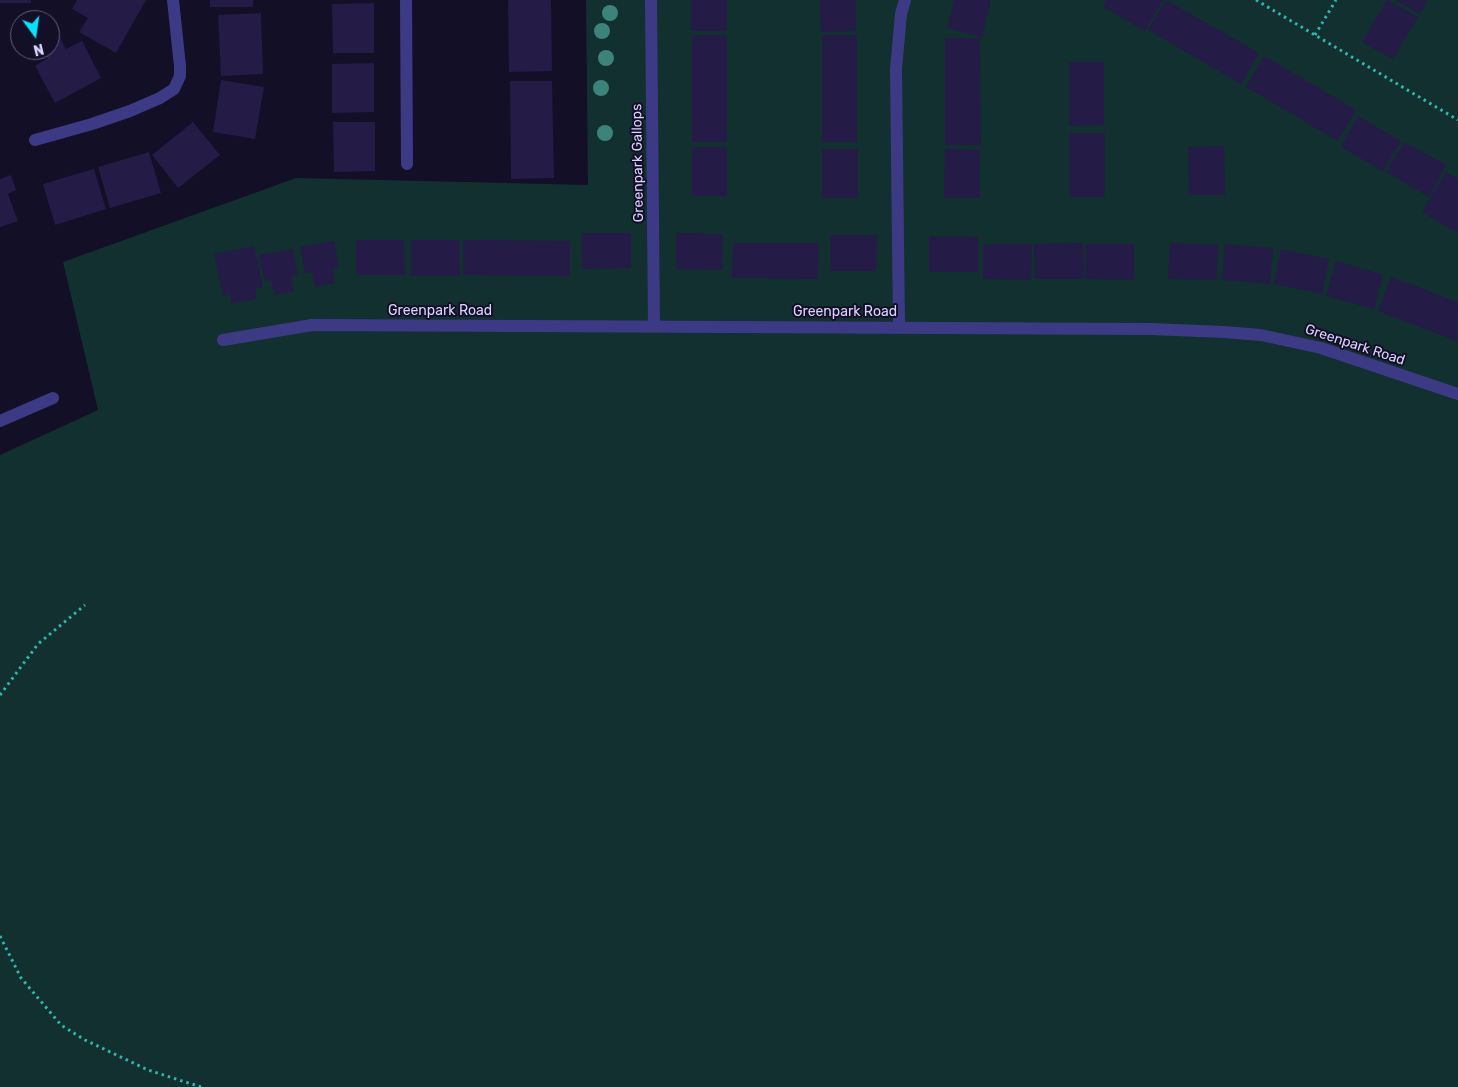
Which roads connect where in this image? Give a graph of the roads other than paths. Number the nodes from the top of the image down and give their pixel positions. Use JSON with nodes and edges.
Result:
{"nodes":[{"id":1,"x":173,"y":0,"type":"edge"},
{"id":2,"x":406,"y":0,"type":"edge"},
{"id":3,"x":651,"y":0,"type":"edge"},
{"id":4,"x":905,"y":0,"type":"edge"},
{"id":5,"x":35,"y":140,"type":"dead end"},
{"id":6,"x":407,"y":164,"type":"dead end"},
{"id":7,"x":654,"y":327,"type":"junction"},
{"id":8,"x":899,"y":327,"type":"junction"},
{"id":9,"x":223,"y":340,"type":"dead end"},
{"id":10,"x":1458,"y":394,"type":"edge"},
{"id":11,"x":54,"y":398,"type":"dead end"},
{"id":12,"x":0,"y":421,"type":"edge"}],
"edges":[{"from":1,"to":5,"type":"street"},
{"from":2,"to":6,"type":"street"},
{"from":3,"to":7,"type":"street","name":"Greenpark Gallops"},
{"from":4,"to":8,"type":"street"},
{"from":7,"to":8,"type":"street","name":"Greenpark Road"},
{"from":7,"to":9,"type":"street","name":"Greenpark Road"},
{"from":8,"to":10,"type":"street","name":"Greenpark Road"},
{"from":11,"to":12,"type":"street"}]}
